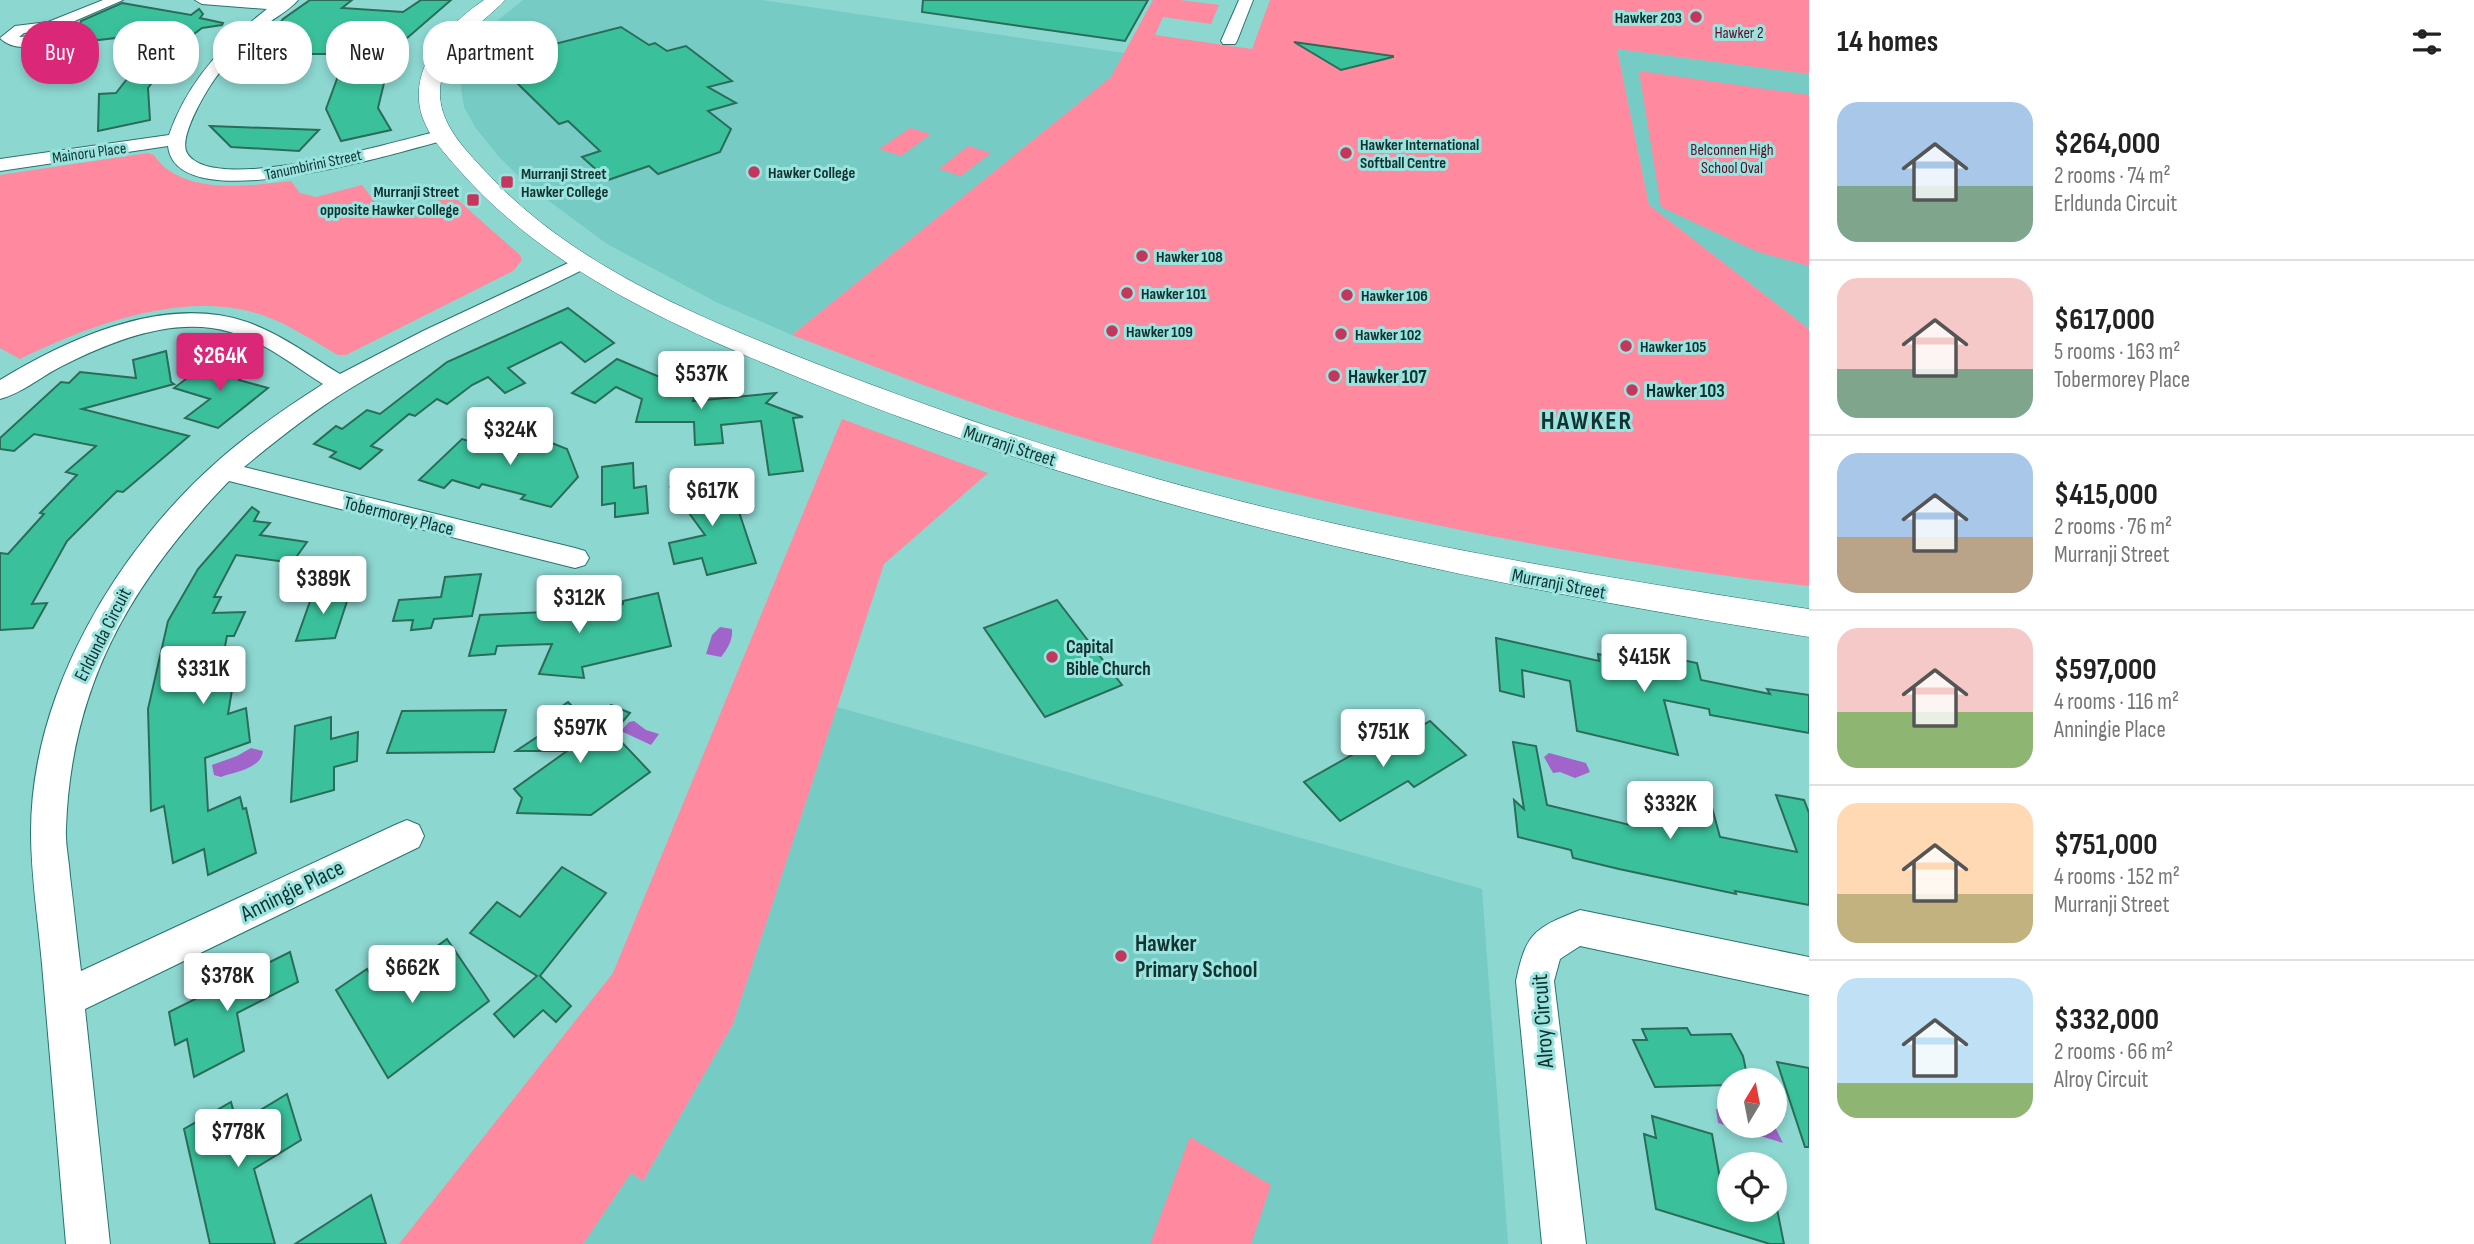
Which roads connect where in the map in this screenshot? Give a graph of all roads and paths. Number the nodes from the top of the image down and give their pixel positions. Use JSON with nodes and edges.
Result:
{"nodes":[{"id":1,"x":116,"y":0,"type":"edge"},
{"id":2,"x":202,"y":0,"type":"edge"},
{"id":3,"x":496,"y":0,"type":"edge"},
{"id":4,"x":1240,"y":2,"type":"edge"},
{"id":5,"x":286,"y":3,"type":"edge"},
{"id":6,"x":64,"y":21,"type":"edge"},
{"id":7,"x":1230,"y":41,"type":"dead end"},
{"id":8,"x":443,"y":135,"type":"junction"},
{"id":9,"x":177,"y":139,"type":"junction"},
{"id":10,"x":0,"y":165,"type":"edge"},
{"id":11,"x":583,"y":262,"type":"junction"},
{"id":12,"x":340,"y":384,"type":"junction"},
{"id":13,"x":0,"y":391,"type":"edge"},
{"id":14,"x":223,"y":471,"type":"junction"},
{"id":15,"x":575,"y":558,"type":"dead end"},
{"id":16,"x":1809,"y":623,"type":"edge"},
{"id":17,"x":407,"y":836,"type":"dead end"},
{"id":18,"x":1809,"y":976,"type":"edge"},
{"id":19,"x":64,"y":999,"type":"junction"},
{"id":20,"x":88,"y":1244,"type":"edge"},
{"id":21,"x":1564,"y":1244,"type":"edge"}],
"edges":[{"from":1,"to":6,"type":"street"},
{"from":2,"to":5,"type":"street"},
{"from":3,"to":8,"type":"street","name":"Murranji Street"},
{"from":4,"to":7,"type":"street"},
{"from":5,"to":9,"type":"street"},
{"from":8,"to":9,"type":"street","name":"Tanumbirini Street"},
{"from":8,"to":11,"type":"street","name":"Murranji Street"},
{"from":9,"to":10,"type":"street","name":"Mainoru Place"},
{"from":11,"to":12,"type":"street","name":"Erldunda Circuit"},
{"from":11,"to":16,"type":"street","name":"Murranji Street"},
{"from":12,"to":13,"type":"street"},
{"from":12,"to":14,"type":"street","name":"Erldunda Circuit"},
{"from":14,"to":15,"type":"street","name":"Tobermorey Place"},
{"from":14,"to":19,"type":"street","name":"Erldunda Circuit"},
{"from":17,"to":19,"type":"street","name":"Anningie Place"},
{"from":18,"to":21,"type":"street","name":"Alroy Circuit"},
{"from":19,"to":20,"type":"street","name":"Erldunda Circuit"}]}
